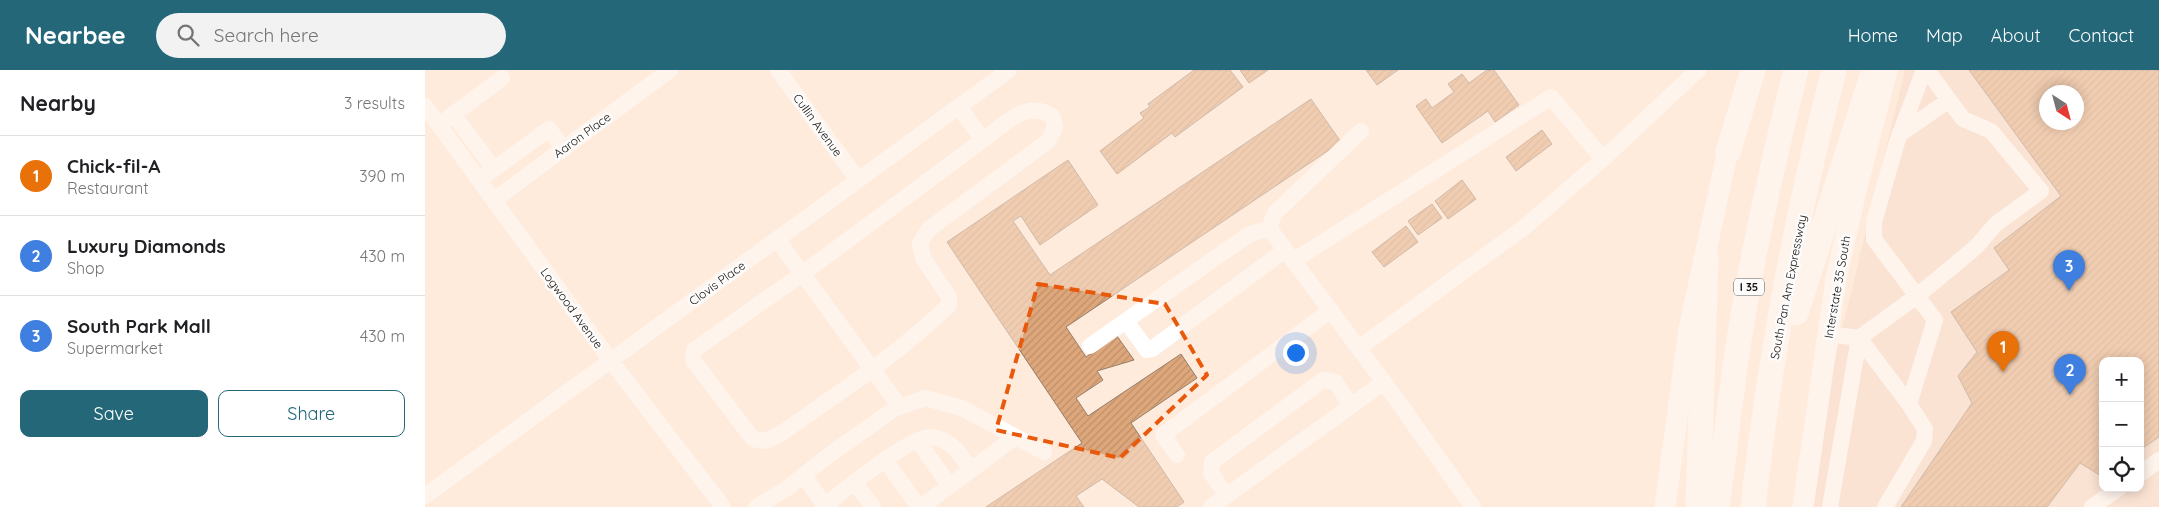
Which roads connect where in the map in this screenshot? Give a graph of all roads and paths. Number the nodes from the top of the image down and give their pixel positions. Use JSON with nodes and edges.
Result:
{"nodes":[{"id":1,"x":670,"y":70,"type":"edge"},
{"id":2,"x":778,"y":70,"type":"edge"},
{"id":3,"x":1009,"y":70,"type":"edge"},
{"id":4,"x":1698,"y":70,"type":"edge"},
{"id":5,"x":1744,"y":70,"type":"edge"},
{"id":6,"x":1753,"y":70,"type":"edge"},
{"id":7,"x":1796,"y":70,"type":"edge"},
{"id":8,"x":1834,"y":70,"type":"edge"},
{"id":9,"x":1874,"y":70,"type":"edge"},
{"id":10,"x":1887,"y":70,"type":"edge"},
{"id":11,"x":1925,"y":70,"type":"edge"},
{"id":12,"x":502,"y":78,"type":"dead end"},
{"id":13,"x":1949,"y":100,"type":"junction"},
{"id":14,"x":425,"y":106,"type":"edge"},
{"id":15,"x":959,"y":107,"type":"junction"},
{"id":16,"x":453,"y":114,"type":"junction"},
{"id":17,"x":439,"y":125,"type":"junction"},
{"id":18,"x":1361,"y":132,"type":"dead end"},
{"id":19,"x":1899,"y":135,"type":"junction"},
{"id":20,"x":983,"y":140,"type":"junction"},
{"id":21,"x":563,"y":149,"type":"junction"},
{"id":22,"x":1728,"y":152,"type":"junction"},
{"id":23,"x":509,"y":158,"type":"junction"},
{"id":24,"x":1603,"y":159,"type":"junction"},
{"id":25,"x":494,"y":169,"type":"junction"},
{"id":26,"x":523,"y":178,"type":"junction"},
{"id":27,"x":479,"y":180,"type":"junction"},
{"id":28,"x":858,"y":180,"type":"junction"},
{"id":29,"x":494,"y":200,"type":"junction"},
{"id":30,"x":1269,"y":228,"type":"junction"},
{"id":31,"x":777,"y":239,"type":"junction"},
{"id":32,"x":1289,"y":255,"type":"junction"},
{"id":33,"x":1706,"y":258,"type":"junction"},
{"id":34,"x":802,"y":274,"type":"junction"},
{"id":35,"x":1917,"y":296,"type":"junction"},
{"id":36,"x":1331,"y":310,"type":"junction"},
{"id":37,"x":1126,"y":321,"type":"junction"},
{"id":38,"x":1828,"y":334,"type":"junction"},
{"id":39,"x":1859,"y":338,"type":"junction"},
{"id":40,"x":1090,"y":346,"type":"dead end"},
{"id":41,"x":1359,"y":348,"type":"junction"},
{"id":42,"x":611,"y":361,"type":"junction"},
{"id":43,"x":871,"y":369,"type":"junction"},
{"id":44,"x":1384,"y":382,"type":"junction"},
{"id":45,"x":1909,"y":404,"type":"junction"},
{"id":46,"x":1351,"y":405,"type":"junction"},
{"id":47,"x":900,"y":407,"type":"junction"},
{"id":48,"x":1764,"y":416,"type":"junction"},
{"id":49,"x":1015,"y":436,"type":"junction"},
{"id":50,"x":917,"y":440,"type":"junction"},
{"id":51,"x":1044,"y":452,"type":"dead end"},
{"id":52,"x":1177,"y":456,"type":"dead end"},
{"id":53,"x":885,"y":460,"type":"junction"},
{"id":54,"x":2159,"y":460,"type":"edge"},
{"id":55,"x":971,"y":470,"type":"junction"},
{"id":56,"x":2144,"y":471,"type":"edge"},
{"id":57,"x":803,"y":475,"type":"junction"},
{"id":58,"x":855,"y":483,"type":"junction"},
{"id":59,"x":950,"y":486,"type":"junction"},
{"id":60,"x":2113,"y":492,"type":"edge"},
{"id":61,"x":425,"y":496,"type":"edge"},
{"id":62,"x":1227,"y":496,"type":"junction"},
{"id":63,"x":723,"y":507,"type":"edge"},
{"id":64,"x":756,"y":507,"type":"edge"},
{"id":65,"x":824,"y":507,"type":"edge"},
{"id":66,"x":873,"y":507,"type":"edge"},
{"id":67,"x":920,"y":507,"type":"edge"},
{"id":68,"x":1211,"y":507,"type":"edge"},
{"id":69,"x":1473,"y":507,"type":"edge"},
{"id":70,"x":1665,"y":507,"type":"edge"},
{"id":71,"x":1698,"y":507,"type":"edge"},
{"id":72,"x":1717,"y":507,"type":"edge"},
{"id":73,"x":1753,"y":507,"type":"edge"},
{"id":74,"x":1803,"y":507,"type":"edge"},
{"id":75,"x":1830,"y":507,"type":"edge"},
{"id":76,"x":1885,"y":507,"type":"edge"},
{"id":77,"x":2092,"y":507,"type":"edge"}],
"edges":[{"from":1,"to":21,"type":"street","name":"Aaron Place"},
{"from":2,"to":28,"type":"street","name":"Cullin Avenue"},
{"from":3,"to":15,"type":"street","name":"Clovis Place"},
{"from":4,"to":24,"type":"street"},
{"from":5,"to":22,"type":"main road"},
{"from":6,"to":22,"type":"highway"},
{"from":7,"to":72,"type":"highway","number":"I 35"},
{"from":8,"to":48,"type":"highway","name":"South Pan Am Expressway"},
{"from":9,"to":48,"type":"highway"},
{"from":10,"to":38,"type":"main road","name":"Interstate 35 South"},
{"from":11,"to":13,"type":"street"},
{"from":11,"to":19,"type":"street"},
{"from":12,"to":16,"type":"street"},
{"from":13,"to":19,"type":"street"},
{"from":13,"to":35,"type":"street"},
{"from":14,"to":17,"type":"street","name":"Logwood Avenue"},
{"from":15,"to":20,"type":"street"},
{"from":15,"to":28,"type":"street","name":"Clovis Place"},
{"from":16,"to":17,"type":"street"},
{"from":16,"to":25,"type":"street"},
{"from":17,"to":27,"type":"street","name":"Logwood Avenue"},
{"from":18,"to":30,"type":"street"},
{"from":19,"to":35,"type":"street"},
{"from":20,"to":34,"type":"street"},
{"from":20,"to":43,"type":"street"},
{"from":21,"to":23,"type":"street"},
{"from":21,"to":26,"type":"street","name":"Aaron Place"},
{"from":22,"to":33,"type":"main road"},
{"from":23,"to":25,"type":"street"},
{"from":23,"to":26,"type":"street"},
{"from":24,"to":32,"type":"street"},
{"from":24,"to":41,"type":"street"},
{"from":25,"to":27,"type":"street"},
{"from":26,"to":29,"type":"street","name":"Aaron Place"},
{"from":27,"to":29,"type":"street","name":"Logwood Avenue"},
{"from":28,"to":31,"type":"street","name":"Clovis Place"},
{"from":29,"to":42,"type":"street","name":"Logwood Avenue"},
{"from":30,"to":32,"type":"street"},
{"from":30,"to":37,"type":"street"},
{"from":31,"to":34,"type":"street"},
{"from":31,"to":42,"type":"street","name":"Clovis Place"},
{"from":32,"to":36,"type":"street"},
{"from":32,"to":37,"type":"street"},
{"from":33,"to":70,"type":"main road"},
{"from":33,"to":71,"type":"highway"},
{"from":34,"to":43,"type":"street"},
{"from":34,"to":43,"type":"street"},
{"from":35,"to":39,"type":"street"},
{"from":35,"to":45,"type":"street"},
{"from":36,"to":41,"type":"street"},
{"from":36,"to":52,"type":"street"},
{"from":37,"to":40,"type":"street"},
{"from":38,"to":39,"type":"street"},
{"from":38,"to":74,"type":"main road","name":"Interstate 35 South"},
{"from":39,"to":45,"type":"street"},
{"from":39,"to":75,"type":"street"},
{"from":41,"to":44,"type":"street"},
{"from":42,"to":61,"type":"street","name":"Clovis Place"},
{"from":42,"to":63,"type":"street","name":"Logwood Avenue"},
{"from":43,"to":47,"type":"street"},
{"from":44,"to":46,"type":"street"},
{"from":44,"to":69,"type":"street"},
{"from":45,"to":76,"type":"street"},
{"from":46,"to":62,"type":"street"},
{"from":46,"to":62,"type":"street"},
{"from":47,"to":49,"type":"street"},
{"from":47,"to":57,"type":"street"},
{"from":48,"to":73,"type":"highway","name":"South Pan Am Expressway"},
{"from":49,"to":51,"type":"street"},
{"from":49,"to":55,"type":"street"},
{"from":50,"to":53,"type":"street"},
{"from":50,"to":55,"type":"street"},
{"from":50,"to":59,"type":"street"},
{"from":53,"to":58,"type":"street"},
{"from":53,"to":67,"type":"street"},
{"from":54,"to":56,"type":"street"},
{"from":55,"to":59,"type":"street"},
{"from":57,"to":64,"type":"street"},
{"from":57,"to":65,"type":"street"},
{"from":58,"to":65,"type":"street"},
{"from":58,"to":66,"type":"street"},
{"from":59,"to":67,"type":"street"},
{"from":60,"to":77,"type":"street"},
{"from":62,"to":68,"type":"street"}]}
